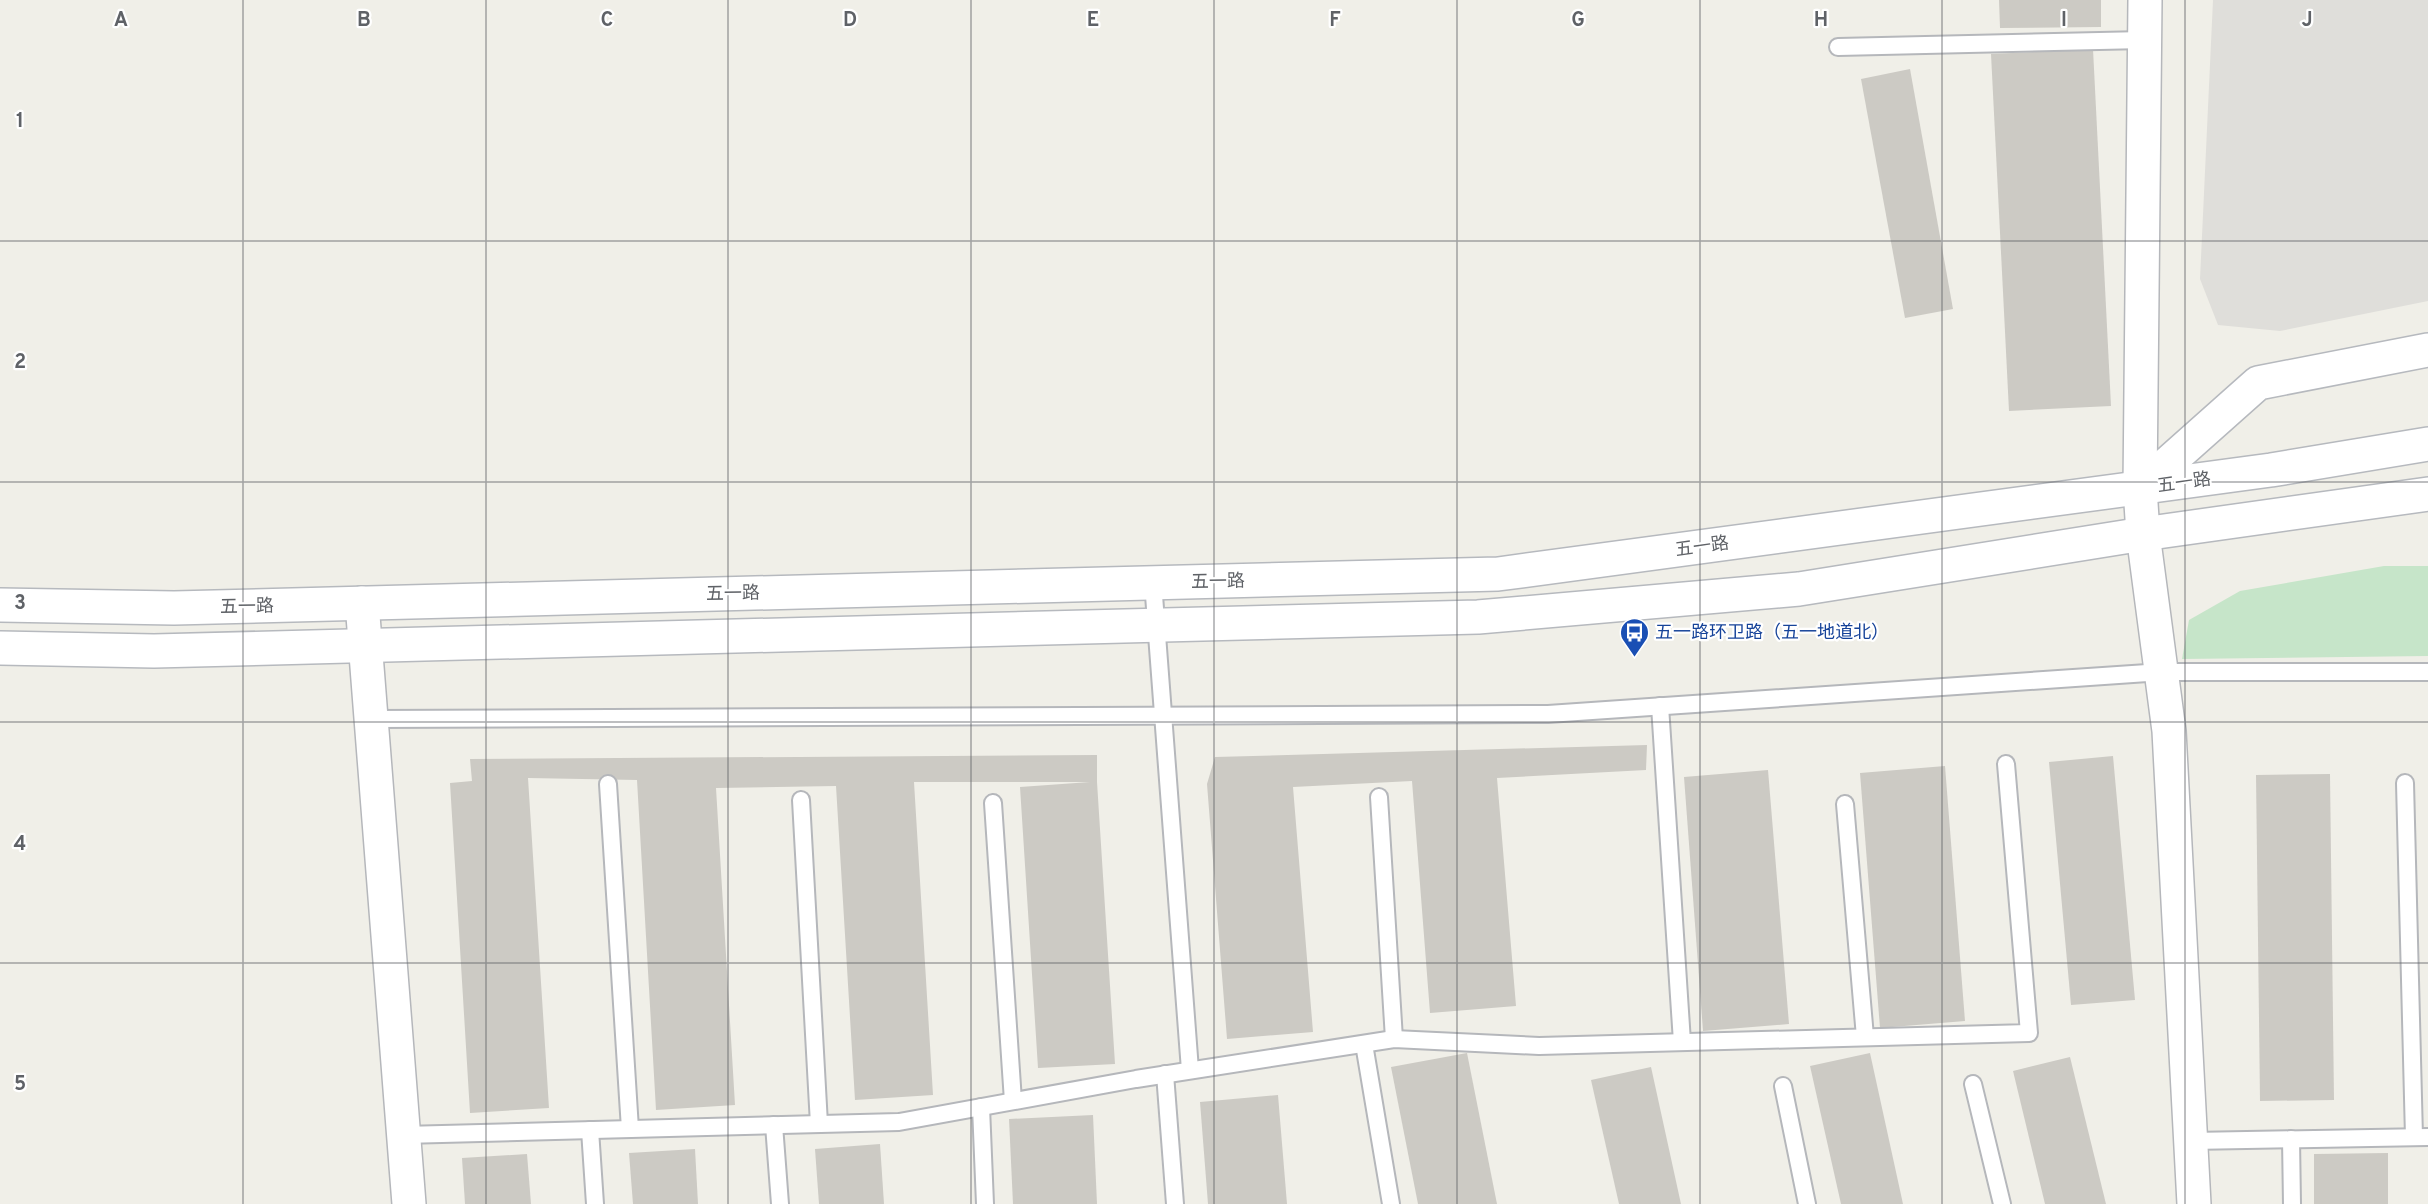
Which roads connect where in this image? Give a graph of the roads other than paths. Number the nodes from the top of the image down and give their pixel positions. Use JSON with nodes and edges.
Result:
{"nodes":[{"id":1,"x":2145,"y":0,"type":"edge"},
{"id":2,"x":2144,"y":40,"type":"junction"},
{"id":3,"x":1838,"y":47,"type":"dead end"},
{"id":4,"x":2428,"y":351,"type":"edge"},
{"id":5,"x":2428,"y":444,"type":"edge"},
{"id":6,"x":2140,"y":488,"type":"junction"},
{"id":7,"x":2428,"y":494,"type":"edge"},
{"id":8,"x":2334,"y":507,"type":"junction"},
{"id":9,"x":2428,"y":509,"type":"edge"},
{"id":10,"x":2143,"y":534,"type":"junction"},
{"id":11,"x":1153,"y":582,"type":"junction"},
{"id":12,"x":362,"y":603,"type":"junction"},
{"id":13,"x":0,"y":605,"type":"edge"},
{"id":14,"x":1156,"y":625,"type":"junction"},
{"id":15,"x":365,"y":645,"type":"junction"},
{"id":16,"x":0,"y":648,"type":"edge"},
{"id":17,"x":2162,"y":672,"type":"junction"},
{"id":18,"x":2428,"y":672,"type":"edge"},
{"id":19,"x":1660,"y":706,"type":"junction"},
{"id":20,"x":1163,"y":716,"type":"junction"},
{"id":21,"x":371,"y":719,"type":"junction"},
{"id":22,"x":2006,"y":764,"type":"dead end"},
{"id":23,"x":2405,"y":783,"type":"dead end"},
{"id":24,"x":608,"y":784,"type":"dead end"},
{"id":25,"x":1379,"y":797,"type":"dead end"},
{"id":26,"x":801,"y":800,"type":"dead end"},
{"id":27,"x":993,"y":803,"type":"dead end"},
{"id":28,"x":1845,"y":804,"type":"dead end"},
{"id":29,"x":1865,"y":1037,"type":"junction"},
{"id":30,"x":1394,"y":1039,"type":"junction"},
{"id":31,"x":1682,"y":1042,"type":"junction"},
{"id":32,"x":1364,"y":1044,"type":"junction"},
{"id":33,"x":1190,"y":1070,"type":"junction"},
{"id":34,"x":1165,"y":1074,"type":"junction"},
{"id":35,"x":1973,"y":1084,"type":"dead end"},
{"id":36,"x":1783,"y":1086,"type":"dead end"},
{"id":37,"x":1012,"y":1101,"type":"junction"},
{"id":38,"x":981,"y":1107,"type":"junction"},
{"id":39,"x":819,"y":1124,"type":"junction"},
{"id":40,"x":774,"y":1125,"type":"junction"},
{"id":41,"x":630,"y":1129,"type":"junction"},
{"id":42,"x":590,"y":1130,"type":"junction"},
{"id":43,"x":403,"y":1135,"type":"junction"},
{"id":44,"x":2421,"y":1137,"type":"edge"},
{"id":45,"x":2291,"y":1139,"type":"junction"},
{"id":46,"x":2191,"y":1141,"type":"junction"},
{"id":47,"x":409,"y":1204,"type":"edge"},
{"id":48,"x":595,"y":1204,"type":"edge"},
{"id":49,"x":780,"y":1204,"type":"edge"},
{"id":50,"x":985,"y":1204,"type":"edge"},
{"id":51,"x":1175,"y":1204,"type":"edge"},
{"id":52,"x":1391,"y":1204,"type":"edge"},
{"id":53,"x":1807,"y":1204,"type":"edge"},
{"id":54,"x":2002,"y":1204,"type":"edge"},
{"id":55,"x":2194,"y":1204,"type":"edge"},
{"id":56,"x":2292,"y":1204,"type":"edge"}],
"edges":[{"from":1,"to":2,"type":"main road"},
{"from":2,"to":3,"type":"lane"},
{"from":2,"to":6,"type":"main road"},
{"from":4,"to":6,"type":"main road"},
{"from":5,"to":6,"type":"main road","name":"五一路"},
{"from":6,"to":10,"type":"main road"},
{"from":6,"to":11,"type":"main road","name":"五一路"},
{"from":7,"to":8,"type":"main road"},
{"from":8,"to":9,"type":"main road"},
{"from":8,"to":10,"type":"main road"},
{"from":10,"to":14,"type":"main road"},
{"from":10,"to":17,"type":"main road"},
{"from":11,"to":12,"type":"main road","name":"五一路"},
{"from":11,"to":14,"type":"lane"},
{"from":12,"to":13,"type":"main road","name":"五一路"},
{"from":12,"to":15,"type":"main road"},
{"from":14,"to":15,"type":"main road"},
{"from":14,"to":20,"type":"lane"},
{"from":15,"to":16,"type":"main road"},
{"from":15,"to":21,"type":"main road"},
{"from":17,"to":18,"type":"lane"},
{"from":17,"to":19,"type":"lane"},
{"from":17,"to":46,"type":"main road"},
{"from":19,"to":20,"type":"lane"},
{"from":19,"to":31,"type":"lane"},
{"from":20,"to":21,"type":"lane"},
{"from":20,"to":33,"type":"lane"},
{"from":21,"to":43,"type":"main road"},
{"from":22,"to":29,"type":"lane"},
{"from":23,"to":44,"type":"lane"},
{"from":24,"to":41,"type":"lane"},
{"from":25,"to":30,"type":"lane"},
{"from":26,"to":39,"type":"lane"},
{"from":27,"to":37,"type":"lane"},
{"from":28,"to":29,"type":"lane"},
{"from":29,"to":31,"type":"lane"},
{"from":30,"to":31,"type":"lane"},
{"from":30,"to":32,"type":"lane"},
{"from":32,"to":33,"type":"lane"},
{"from":32,"to":52,"type":"lane"},
{"from":33,"to":34,"type":"lane"},
{"from":34,"to":37,"type":"lane"},
{"from":34,"to":51,"type":"lane"},
{"from":35,"to":54,"type":"lane"},
{"from":36,"to":53,"type":"lane"},
{"from":37,"to":38,"type":"lane"},
{"from":38,"to":39,"type":"lane"},
{"from":38,"to":50,"type":"lane"},
{"from":39,"to":40,"type":"lane"},
{"from":40,"to":41,"type":"lane"},
{"from":40,"to":49,"type":"lane"},
{"from":41,"to":42,"type":"lane"},
{"from":42,"to":43,"type":"lane"},
{"from":42,"to":48,"type":"lane"},
{"from":43,"to":47,"type":"main road"},
{"from":44,"to":45,"type":"lane"},
{"from":45,"to":46,"type":"lane"},
{"from":45,"to":56,"type":"lane"},
{"from":46,"to":55,"type":"main road"}]}
